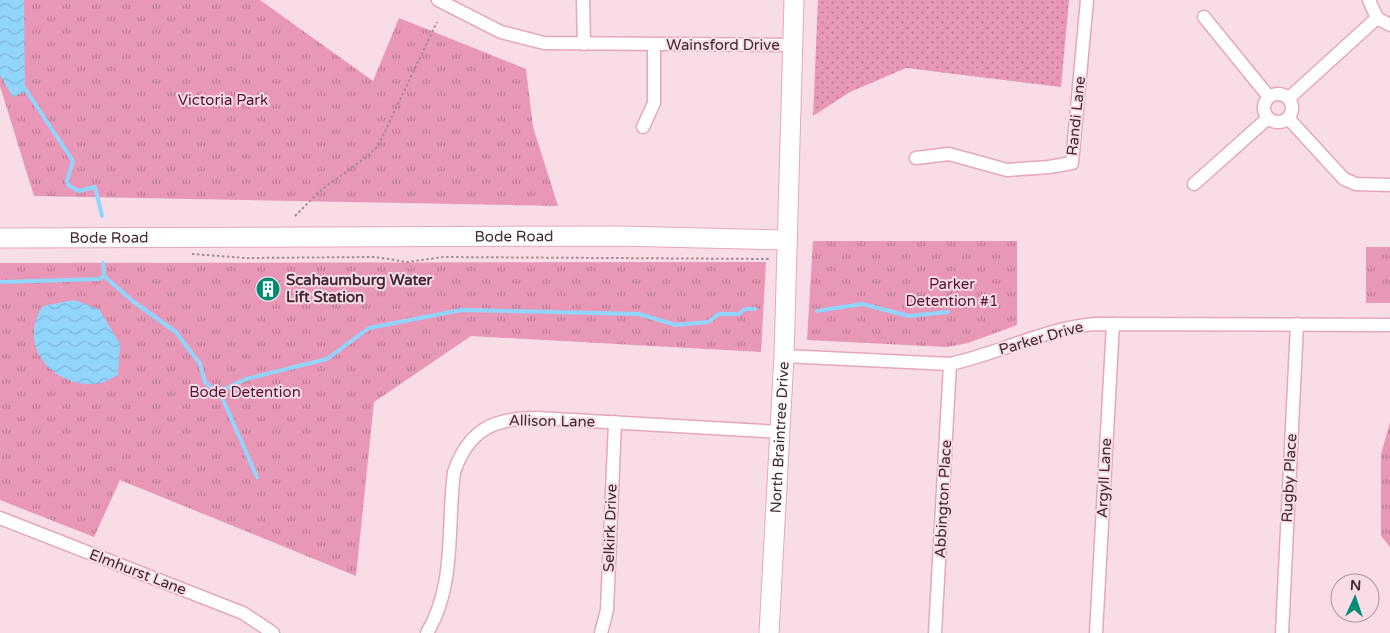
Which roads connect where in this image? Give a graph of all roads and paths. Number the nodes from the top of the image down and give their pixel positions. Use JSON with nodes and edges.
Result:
{"nodes":[{"id":1,"x":438,"y":0,"type":"edge"},
{"id":2,"x":583,"y":0,"type":"edge"},
{"id":3,"x":794,"y":0,"type":"edge"},
{"id":4,"x":1087,"y":0,"type":"edge"},
{"id":5,"x":1369,"y":0,"type":"edge"},
{"id":6,"x":1204,"y":17,"type":"dead end"},
{"id":7,"x":1377,"y":18,"type":"junction"},
{"id":8,"x":437,"y":22,"type":"dead end"},
{"id":9,"x":1390,"y":25,"type":"edge"},
{"id":10,"x":584,"y":44,"type":"junction"},
{"id":11,"x":654,"y":44,"type":"junction"},
{"id":12,"x":791,"y":45,"type":"junction"},
{"id":13,"x":1269,"y":97,"type":"junction"},
{"id":14,"x":1289,"y":98,"type":"junction"},
{"id":15,"x":1268,"y":118,"type":"junction"},
{"id":16,"x":1288,"y":118,"type":"junction"},
{"id":17,"x":643,"y":127,"type":"dead end"},
{"id":18,"x":916,"y":158,"type":"dead end"},
{"id":19,"x":1194,"y":184,"type":"dead end"},
{"id":20,"x":1390,"y":185,"type":"edge"},
{"id":21,"x":295,"y":216,"type":"dead end"},
{"id":22,"x":0,"y":238,"type":"edge"},
{"id":23,"x":787,"y":240,"type":"junction"},
{"id":24,"x":187,"y":252,"type":"dead end"},
{"id":25,"x":769,"y":259,"type":"dead end"},
{"id":26,"x":1113,"y":324,"type":"junction"},
{"id":27,"x":1297,"y":324,"type":"junction"},
{"id":28,"x":1390,"y":325,"type":"edge"},
{"id":29,"x":784,"y":356,"type":"junction"},
{"id":30,"x":950,"y":364,"type":"junction"},
{"id":31,"x":615,"y":422,"type":"junction"},
{"id":32,"x":780,"y":432,"type":"junction"},
{"id":33,"x":0,"y":518,"type":"edge"},
{"id":34,"x":273,"y":633,"type":"edge"},
{"id":35,"x":427,"y":633,"type":"edge"},
{"id":36,"x":602,"y":633,"type":"edge"},
{"id":37,"x":770,"y":633,"type":"edge"},
{"id":38,"x":935,"y":633,"type":"edge"},
{"id":39,"x":1096,"y":633,"type":"edge"},
{"id":40,"x":1282,"y":633,"type":"edge"}],
"edges":[{"from":1,"to":10,"type":"street","name":"Wainsford Drive"},
{"from":2,"to":10,"type":"street"},
{"from":3,"to":12,"type":"street"},
{"from":4,"to":18,"type":"street","name":"Randi Lane"},
{"from":5,"to":7,"type":"street"},
{"from":6,"to":13,"type":"street"},
{"from":7,"to":9,"type":"street"},
{"from":7,"to":14,"type":"street"},
{"from":8,"to":21,"type":"path"},
{"from":10,"to":11,"type":"street","name":"Wainsford Drive"},
{"from":11,"to":12,"type":"street","name":"Wainsford Drive"},
{"from":11,"to":17,"type":"street","name":"Wainsford Drive"},
{"from":12,"to":23,"type":"street"},
{"from":13,"to":14,"type":"street"},
{"from":13,"to":15,"type":"street"},
{"from":14,"to":16,"type":"street"},
{"from":15,"to":16,"type":"street"},
{"from":15,"to":19,"type":"street"},
{"from":16,"to":20,"type":"street"},
{"from":22,"to":23,"type":"street","name":"Bode Road"},
{"from":23,"to":29,"type":"street","name":"North Braintree Drive"},
{"from":24,"to":25,"type":"path"},
{"from":26,"to":27,"type":"street","name":"Parker Drive"},
{"from":26,"to":30,"type":"street","name":"Parker Drive"},
{"from":26,"to":39,"type":"street","name":"Argyll Lane"},
{"from":27,"to":28,"type":"street","name":"Parker Drive"},
{"from":27,"to":40,"type":"street","name":"Rugby Place"},
{"from":29,"to":30,"type":"street","name":"Parker Drive"},
{"from":29,"to":32,"type":"street","name":"North Braintree Drive"},
{"from":30,"to":38,"type":"street","name":"Abbington Place"},
{"from":31,"to":32,"type":"street","name":"Allison Lane"},
{"from":31,"to":35,"type":"street","name":"Allison Lane"},
{"from":31,"to":36,"type":"street","name":"Selkirk Drive"},
{"from":32,"to":37,"type":"street","name":"North Braintree Drive"},
{"from":33,"to":34,"type":"street","name":"Elmhurst Lane"}]}
